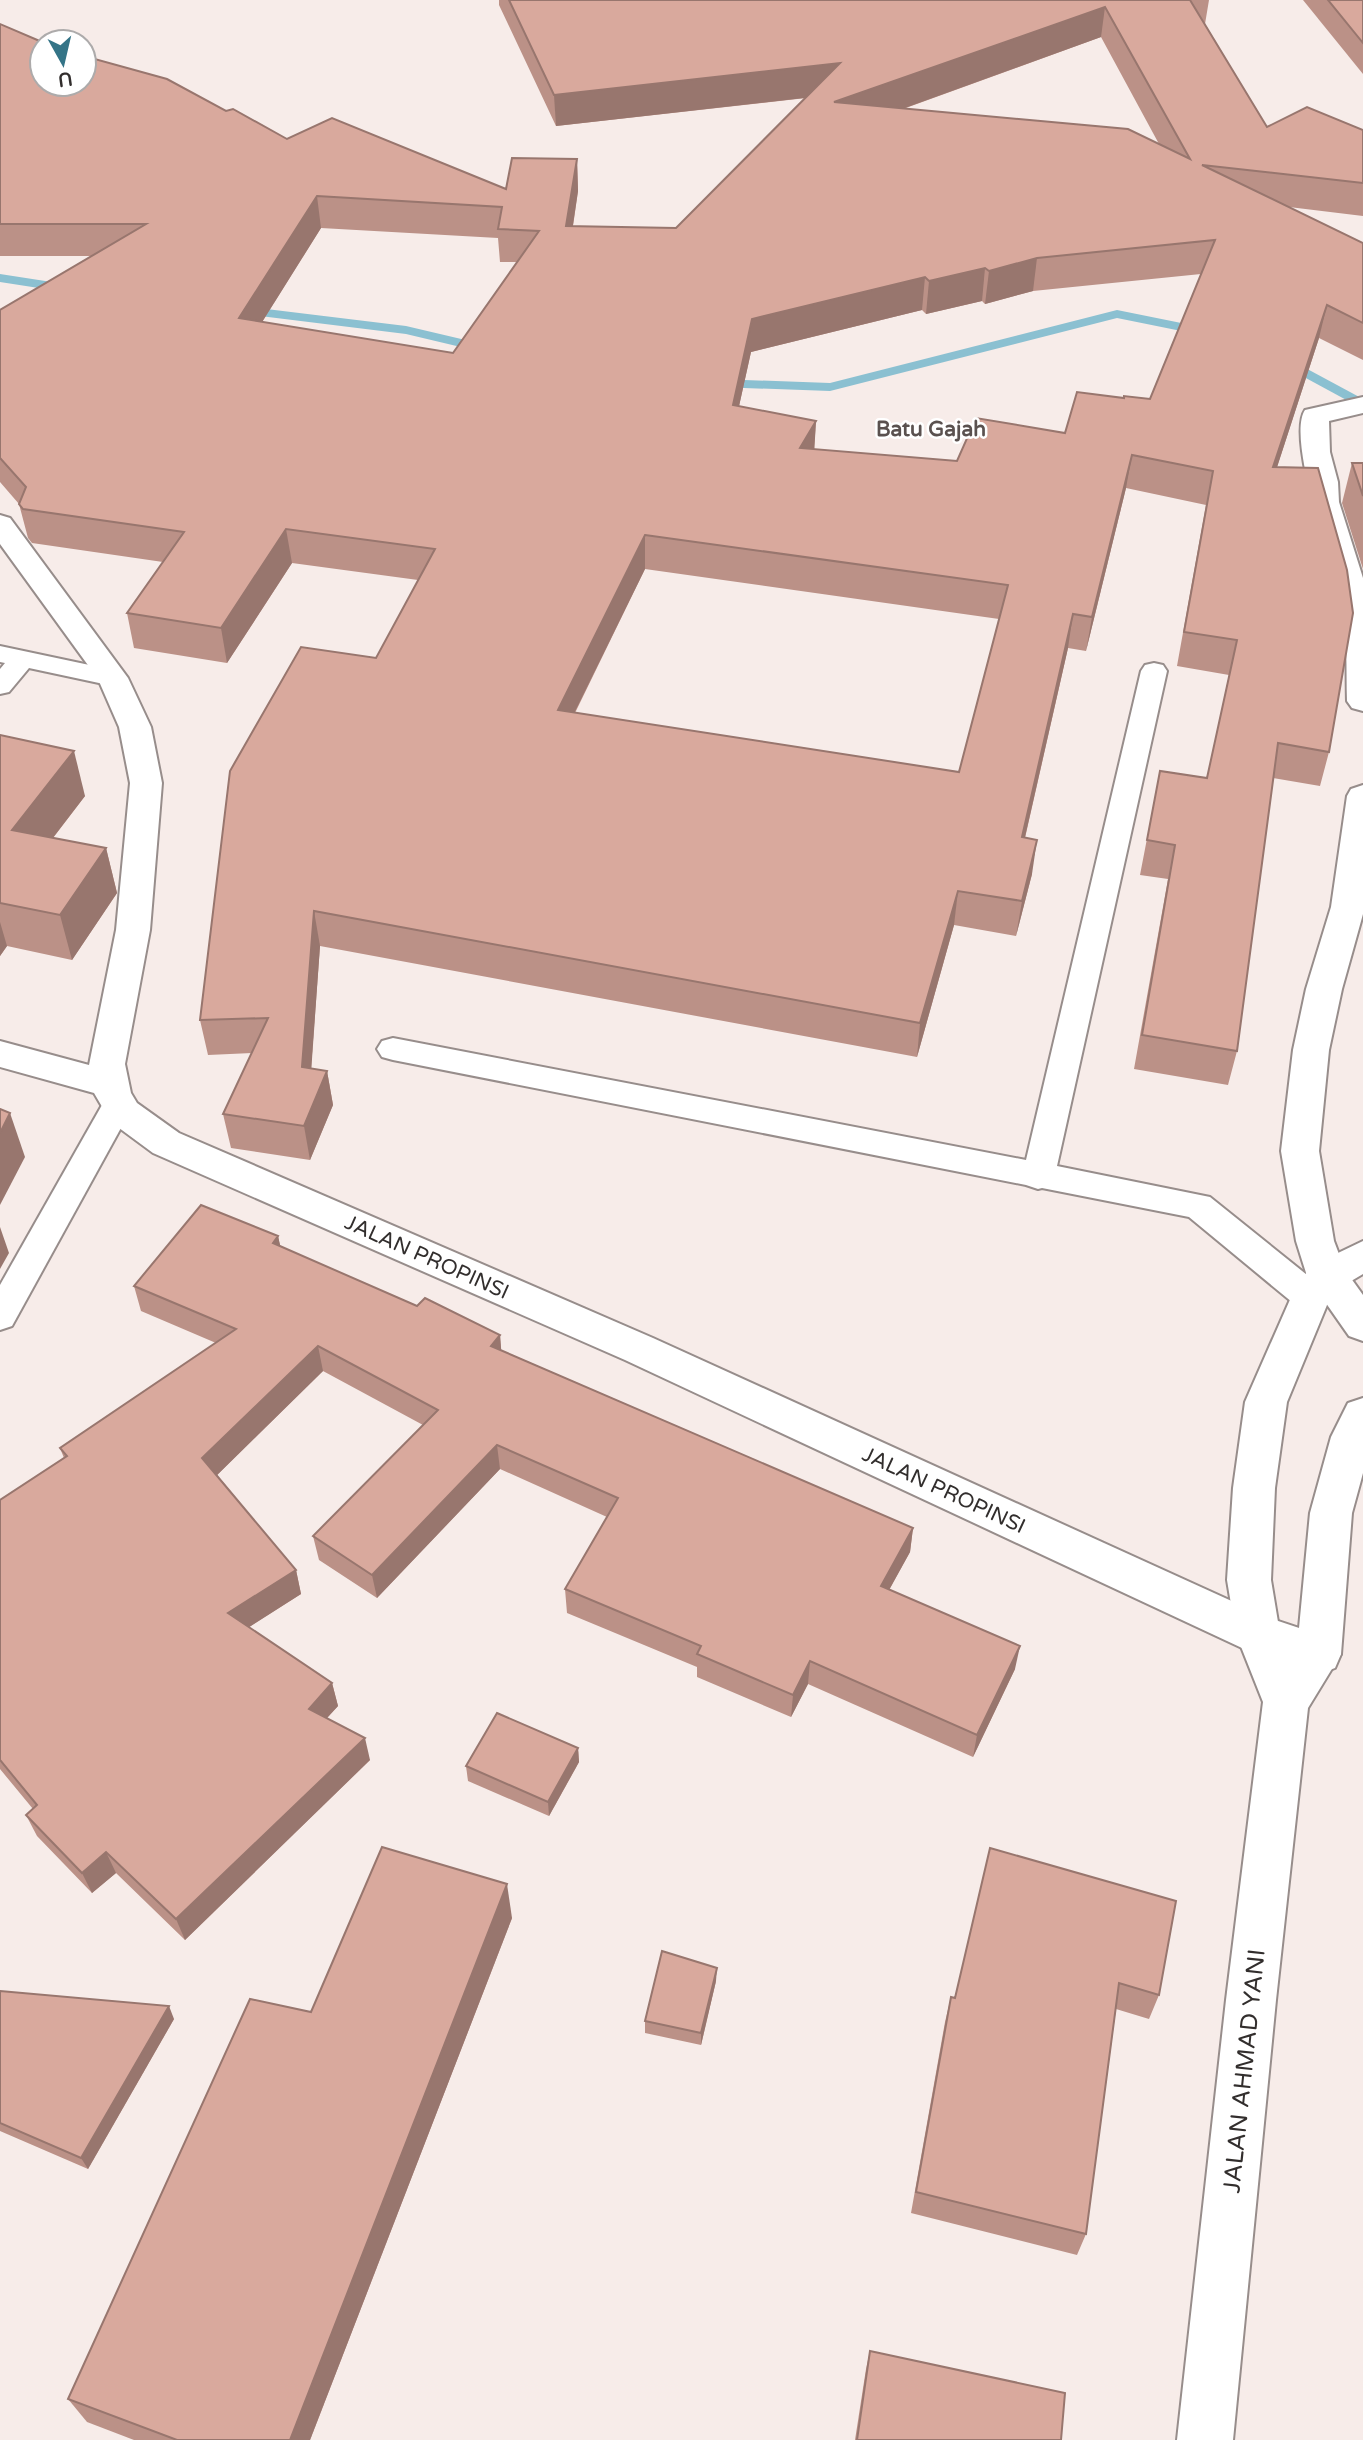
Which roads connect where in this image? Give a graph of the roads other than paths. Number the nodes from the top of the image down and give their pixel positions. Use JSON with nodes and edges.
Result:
{"nodes":[{"id":1,"x":1363,"y":405,"type":"edge"},
{"id":2,"x":0,"y":524,"type":"edge"},
{"id":3,"x":12,"y":657,"type":"edge"},
{"id":4,"x":1154,"y":671,"type":"dead end"},
{"id":5,"x":113,"y":678,"type":"junction"},
{"id":6,"x":0,"y":686,"type":"edge"},
{"id":7,"x":1363,"y":701,"type":"edge"},
{"id":8,"x":1363,"y":796,"type":"edge"},
{"id":9,"x":393,"y":1049,"type":"dead end"},
{"id":10,"x":0,"y":1054,"type":"edge"},
{"id":11,"x":113,"y":1095,"type":"junction"},
{"id":12,"x":1038,"y":1177,"type":"junction"},
{"id":13,"x":1363,"y":1256,"type":"edge"},
{"id":14,"x":1318,"y":1287,"type":"junction"},
{"id":15,"x":0,"y":1316,"type":"edge"},
{"id":16,"x":1363,"y":1325,"type":"edge"},
{"id":17,"x":1363,"y":1415,"type":"edge"},
{"id":18,"x":1258,"y":1634,"type":"junction"},
{"id":19,"x":1319,"y":1654,"type":"junction"},
{"id":20,"x":1286,"y":1702,"type":"junction"},
{"id":21,"x":1205,"y":2440,"type":"edge"}],
"edges":[{"from":1,"to":7,"type":"main road"},
{"from":2,"to":5,"type":"main road"},
{"from":3,"to":5,"type":"lane"},
{"from":3,"to":6,"type":"lane"},
{"from":4,"to":12,"type":"lane"},
{"from":5,"to":11,"type":"main road"},
{"from":8,"to":14,"type":"main road"},
{"from":9,"to":12,"type":"lane"},
{"from":10,"to":11,"type":"main road"},
{"from":11,"to":15,"type":"lane"},
{"from":11,"to":18,"type":"main road","name":"JALAN PROPINSI"},
{"from":12,"to":14,"type":"lane"},
{"from":13,"to":14,"type":"main road"},
{"from":14,"to":16,"type":"main road"},
{"from":14,"to":18,"type":"main road","name":"JALAN AHMAD YANI"},
{"from":17,"to":19,"type":"main road","name":"JALAN AHMAD YANI"},
{"from":18,"to":19,"type":"main road","name":"JALAN PROPINSI"},
{"from":18,"to":20,"type":"main road","name":"JALAN AHMAD YANI"},
{"from":19,"to":20,"type":"main road","name":"JALAN AHMAD YANI"},
{"from":20,"to":21,"type":"main road","name":"JALAN AHMAD YANI"}]}
